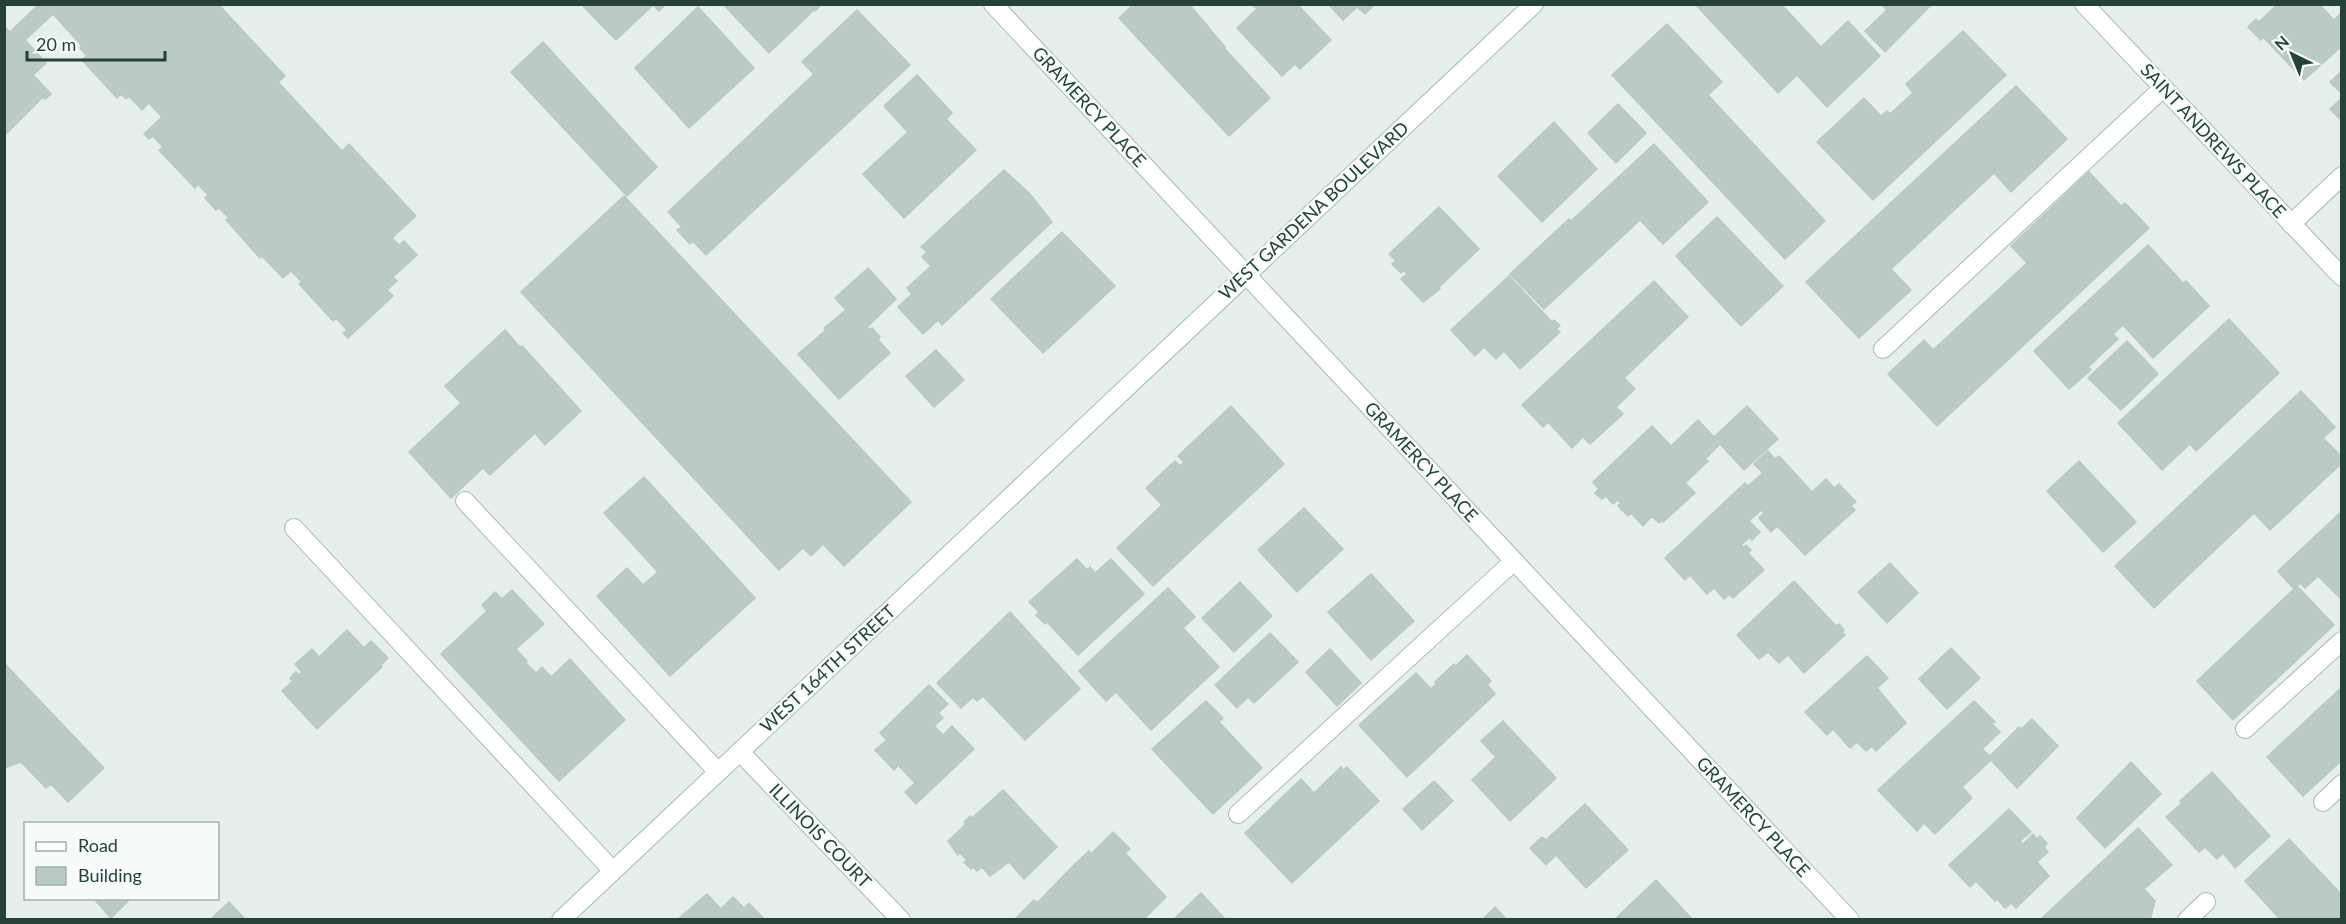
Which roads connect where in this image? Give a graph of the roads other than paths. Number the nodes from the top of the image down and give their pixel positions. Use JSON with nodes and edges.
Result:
{"nodes":[{"id":1,"x":993,"y":4,"type":"edge"},
{"id":2,"x":1534,"y":4,"type":"edge"},
{"id":3,"x":2084,"y":4,"type":"edge"},
{"id":4,"x":2163,"y":88,"type":"junction"},
{"id":5,"x":2342,"y":176,"type":"edge"},
{"id":6,"x":2291,"y":224,"type":"junction"},
{"id":7,"x":1246,"y":275,"type":"junction"},
{"id":8,"x":2342,"y":277,"type":"edge"},
{"id":9,"x":1882,"y":349,"type":"dead end"},
{"id":10,"x":1095,"y":418,"type":"joint"},
{"id":11,"x":465,"y":501,"type":"dead end"},
{"id":12,"x":294,"y":528,"type":"dead end"},
{"id":13,"x":1514,"y":561,"type":"junction"},
{"id":14,"x":2342,"y":641,"type":"edge"},
{"id":15,"x":2245,"y":729,"type":"dead end"},
{"id":16,"x":740,"y":752,"type":"junction"},
{"id":17,"x":718,"y":772,"type":"junction"},
{"id":18,"x":2342,"y":784,"type":"edge"},
{"id":19,"x":2323,"y":802,"type":"dead end"},
{"id":20,"x":1238,"y":814,"type":"dead end"},
{"id":21,"x":613,"y":871,"type":"junction"},
{"id":22,"x":2206,"y":902,"type":"dead end"},
{"id":23,"x":561,"y":920,"type":"edge"},
{"id":24,"x":901,"y":920,"type":"edge"},
{"id":25,"x":1850,"y":920,"type":"edge"},
{"id":26,"x":2187,"y":920,"type":"edge"}],
"edges":[{"from":1,"to":7,"type":"street","name":"GRAMERCY PLACE"},
{"from":2,"to":7,"type":"street","name":"WEST GARDENA BOULEVARD"},
{"from":3,"to":4,"type":"street","name":"SAINT ANDREWS PLACE"},
{"from":4,"to":6,"type":"street","name":"SAINT ANDREWS PLACE"},
{"from":4,"to":9,"type":"street"},
{"from":5,"to":6,"type":"street"},
{"from":6,"to":8,"type":"street","name":"SAINT ANDREWS PLACE"},
{"from":7,"to":10,"type":"street","name":"WEST GARDENA BOULEVARD"},
{"from":7,"to":13,"type":"street","name":"GRAMERCY PLACE"},
{"from":10,"to":16,"type":"street","name":"WEST 164TH STREET"},
{"from":11,"to":17,"type":"street"},
{"from":12,"to":21,"type":"street"},
{"from":13,"to":20,"type":"street"},
{"from":13,"to":25,"type":"street","name":"GRAMERCY PLACE"},
{"from":14,"to":15,"type":"street"},
{"from":16,"to":17,"type":"street","name":"WEST 164TH STREET"},
{"from":16,"to":24,"type":"street","name":"ILLINOIS COURT"},
{"from":17,"to":21,"type":"street","name":"WEST 164TH STREET"},
{"from":18,"to":19,"type":"street"},
{"from":21,"to":23,"type":"street","name":"WEST 164TH STREET"},
{"from":22,"to":26,"type":"street"}]}
